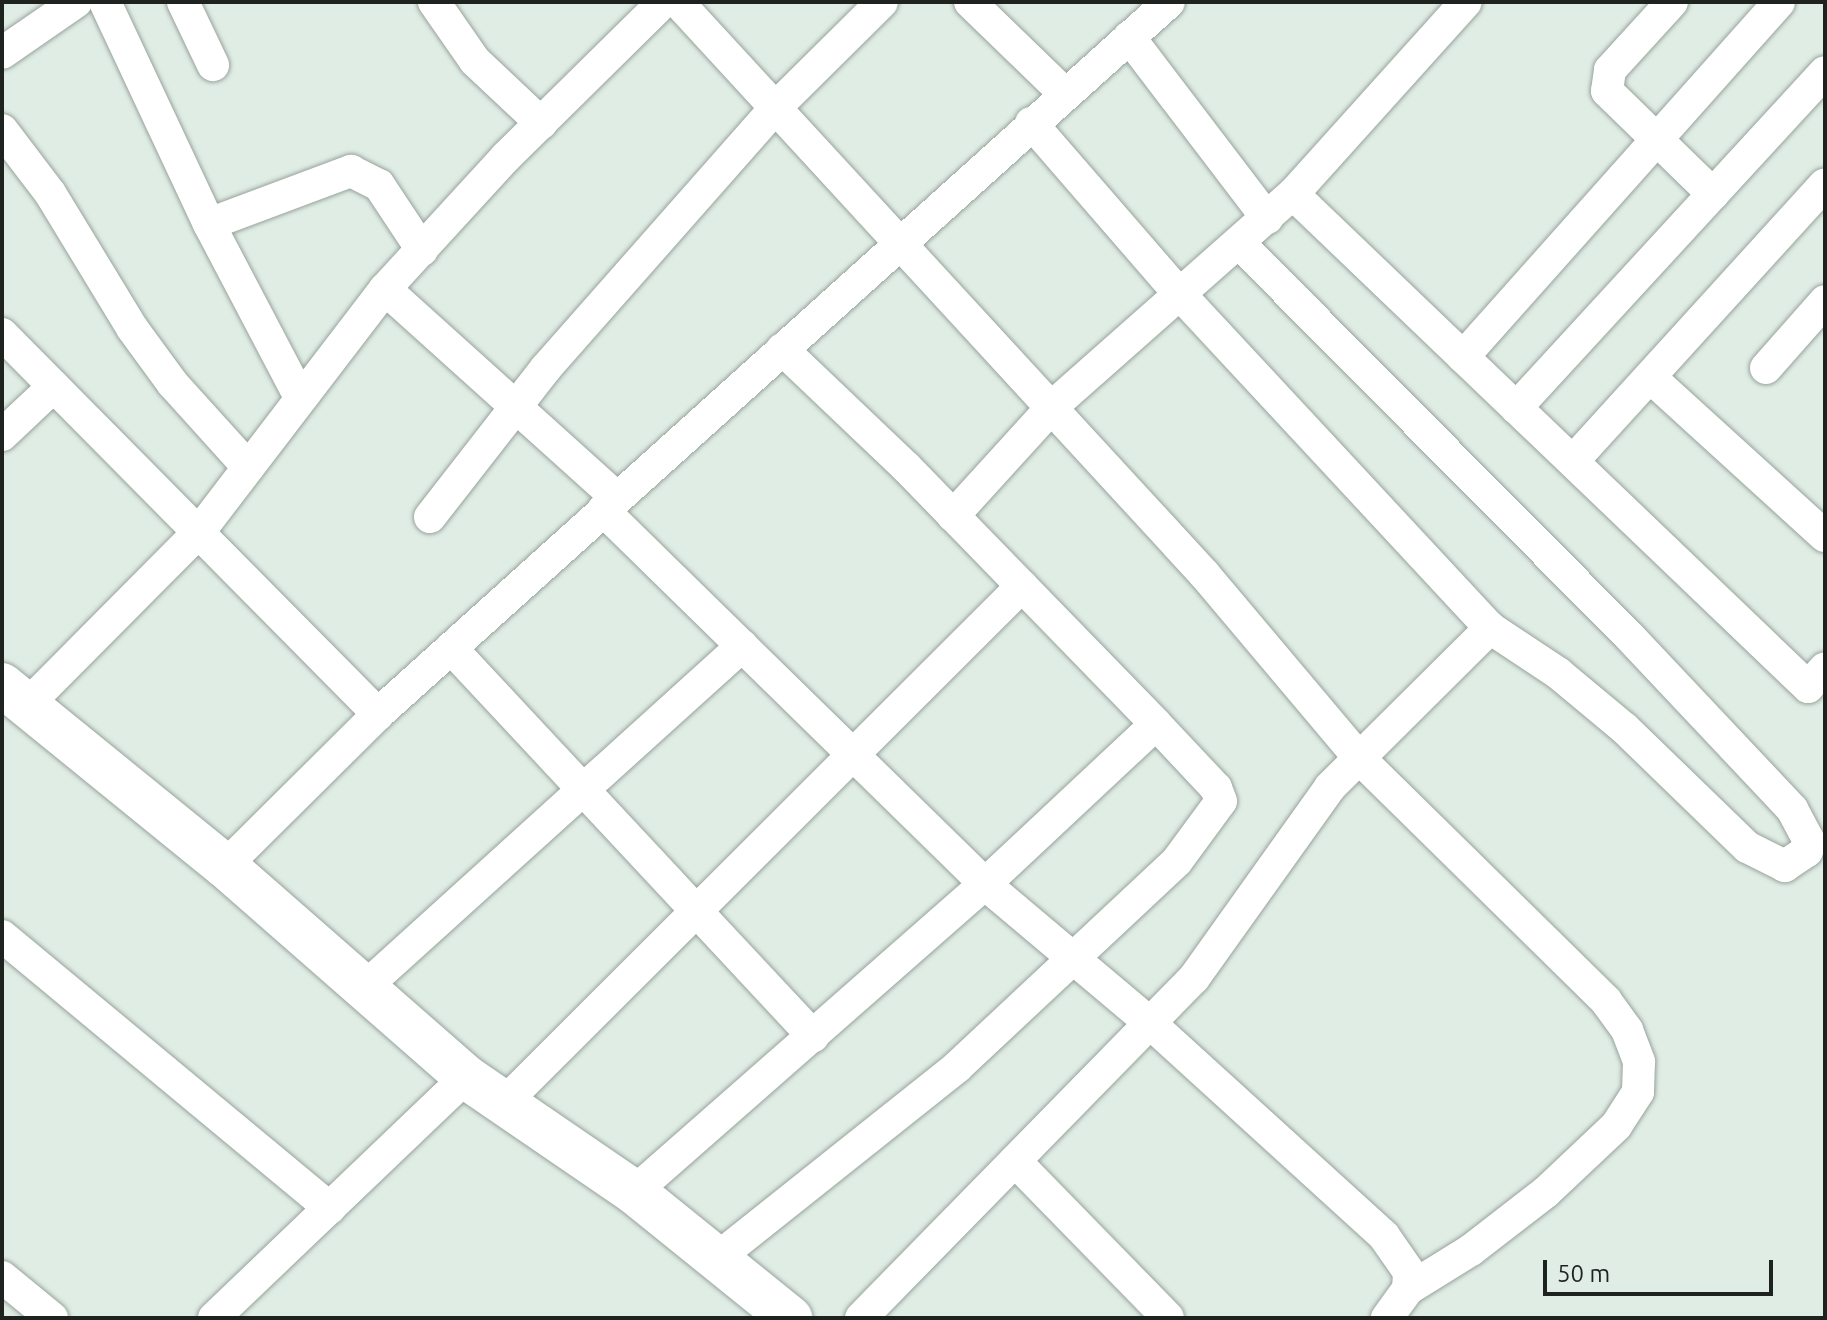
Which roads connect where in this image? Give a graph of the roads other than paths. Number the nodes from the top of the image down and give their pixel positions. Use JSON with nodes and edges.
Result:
{"nodes":[{"id":1,"x":76,"y":2,"type":"edge"},
{"id":2,"x":105,"y":2,"type":"edge"},
{"id":3,"x":183,"y":2,"type":"edge"},
{"id":4,"x":434,"y":2,"type":"edge"},
{"id":5,"x":663,"y":2,"type":"edge"},
{"id":6,"x":678,"y":2,"type":"edge"},
{"id":7,"x":882,"y":2,"type":"edge"},
{"id":8,"x":970,"y":2,"type":"edge"},
{"id":9,"x":1169,"y":2,"type":"edge"},
{"id":10,"x":1466,"y":2,"type":"edge"},
{"id":11,"x":1672,"y":2,"type":"edge"},
{"id":12,"x":1779,"y":2,"type":"edge"},
{"id":13,"x":1129,"y":37,"type":"junction"},
{"id":14,"x":2,"y":53,"type":"edge"},
{"id":15,"x":213,"y":65,"type":"dead end"},
{"id":16,"x":1823,"y":78,"type":"edge"},
{"id":17,"x":1065,"y":94,"type":"junction"},
{"id":18,"x":776,"y":107,"type":"junction"},
{"id":19,"x":541,"y":123,"type":"junction"},
{"id":20,"x":1031,"y":123,"type":"junction"},
{"id":21,"x":2,"y":130,"type":"edge"},
{"id":22,"x":1656,"y":140,"type":"junction"},
{"id":23,"x":1825,"y":184,"type":"edge"},
{"id":24,"x":1293,"y":194,"type":"junction"},
{"id":25,"x":1713,"y":194,"type":"junction"},
{"id":26,"x":1267,"y":218,"type":"junction"},
{"id":27,"x":209,"y":224,"type":"junction"},
{"id":28,"x":902,"y":240,"type":"junction"},
{"id":29,"x":1239,"y":243,"type":"junction"},
{"id":30,"x":422,"y":250,"type":"junction"},
{"id":31,"x":385,"y":289,"type":"junction"},
{"id":32,"x":1181,"y":296,"type":"junction"},
{"id":33,"x":1825,"y":301,"type":"edge"},
{"id":34,"x":2,"y":334,"type":"edge"},
{"id":35,"x":782,"y":349,"type":"junction"},
{"id":36,"x":1463,"y":357,"type":"junction"},
{"id":37,"x":1766,"y":368,"type":"dead end"},
{"id":38,"x":1650,"y":377,"type":"junction"},
{"id":39,"x":54,"y":386,"type":"junction"},
{"id":40,"x":300,"y":397,"type":"junction"},
{"id":41,"x":1053,"y":406,"type":"junction"},
{"id":42,"x":515,"y":407,"type":"junction"},
{"id":43,"x":1516,"y":408,"type":"junction"},
{"id":44,"x":2,"y":435,"type":"edge"},
{"id":45,"x":1573,"y":461,"type":"junction"},
{"id":46,"x":248,"y":467,"type":"junction"},
{"id":47,"x":610,"y":504,"type":"junction"},
{"id":48,"x":953,"y":516,"type":"junction"},
{"id":49,"x":430,"y":517,"type":"dead end"},
{"id":50,"x":199,"y":532,"type":"junction"},
{"id":51,"x":1825,"y":536,"type":"edge"},
{"id":52,"x":1022,"y":586,"type":"junction"},
{"id":53,"x":1490,"y":628,"type":"junction"},
{"id":54,"x":742,"y":646,"type":"junction"},
{"id":55,"x":451,"y":648,"type":"junction"},
{"id":56,"x":1819,"y":685,"type":"edge"},
{"id":57,"x":14,"y":695,"type":"edge"},
{"id":58,"x":378,"y":714,"type":"junction"},
{"id":59,"x":1156,"y":724,"type":"junction"},
{"id":60,"x":851,"y":752,"type":"junction"},
{"id":61,"x":1359,"y":758,"type":"junction"},
{"id":62,"x":581,"y":791,"type":"junction"},
{"id":63,"x":225,"y":866,"type":"junction"},
{"id":64,"x":985,"y":884,"type":"junction"},
{"id":65,"x":694,"y":911,"type":"junction"},
{"id":66,"x":2,"y":936,"type":"edge"},
{"id":67,"x":1076,"y":961,"type":"junction"},
{"id":68,"x":364,"y":988,"type":"junction"},
{"id":69,"x":1150,"y":1023,"type":"junction"},
{"id":70,"x":813,"y":1036,"type":"junction"},
{"id":71,"x":466,"y":1077,"type":"junction"},
{"id":72,"x":504,"y":1103,"type":"junction"},
{"id":73,"x":1015,"y":1161,"type":"junction"},
{"id":74,"x":634,"y":1192,"type":"junction"},
{"id":75,"x":330,"y":1208,"type":"junction"},
{"id":76,"x":716,"y":1259,"type":"junction"},
{"id":77,"x":2,"y":1277,"type":"edge"},
{"id":78,"x":1408,"y":1289,"type":"junction"},
{"id":79,"x":52,"y":1318,"type":"edge"},
{"id":80,"x":214,"y":1318,"type":"edge"},
{"id":81,"x":790,"y":1318,"type":"edge"},
{"id":82,"x":861,"y":1318,"type":"edge"},
{"id":83,"x":1168,"y":1318,"type":"edge"},
{"id":84,"x":1387,"y":1318,"type":"edge"}],
"edges":[{"from":1,"to":14,"type":"street"},
{"from":2,"to":27,"type":"street"},
{"from":3,"to":15,"type":"street"},
{"from":4,"to":19,"type":"street"},
{"from":5,"to":19,"type":"street"},
{"from":6,"to":18,"type":"street"},
{"from":7,"to":18,"type":"street"},
{"from":8,"to":17,"type":"street"},
{"from":9,"to":13,"type":"street"},
{"from":10,"to":24,"type":"street"},
{"from":11,"to":22,"type":"street"},
{"from":12,"to":22,"type":"street"},
{"from":13,"to":17,"type":"street"},
{"from":13,"to":26,"type":"street"},
{"from":16,"to":25,"type":"street"},
{"from":17,"to":20,"type":"street"},
{"from":18,"to":28,"type":"street"},
{"from":18,"to":42,"type":"street"},
{"from":19,"to":30,"type":"street"},
{"from":20,"to":28,"type":"street"},
{"from":20,"to":32,"type":"street"},
{"from":21,"to":46,"type":"street"},
{"from":22,"to":25,"type":"street"},
{"from":22,"to":36,"type":"street"},
{"from":23,"to":38,"type":"street"},
{"from":24,"to":26,"type":"street"},
{"from":24,"to":36,"type":"street"},
{"from":25,"to":43,"type":"street"},
{"from":26,"to":29,"type":"street"},
{"from":27,"to":30,"type":"street"},
{"from":27,"to":40,"type":"street"},
{"from":28,"to":35,"type":"street"},
{"from":28,"to":41,"type":"street"},
{"from":29,"to":32,"type":"street"},
{"from":29,"to":53,"type":"street"},
{"from":30,"to":31,"type":"street"},
{"from":31,"to":40,"type":"street"},
{"from":31,"to":42,"type":"street"},
{"from":32,"to":41,"type":"street"},
{"from":32,"to":53,"type":"street"},
{"from":33,"to":37,"type":"street"},
{"from":34,"to":39,"type":"street"},
{"from":35,"to":47,"type":"street"},
{"from":35,"to":48,"type":"street"},
{"from":36,"to":43,"type":"street"},
{"from":38,"to":45,"type":"street"},
{"from":38,"to":51,"type":"street"},
{"from":39,"to":44,"type":"street"},
{"from":39,"to":50,"type":"street"},
{"from":40,"to":46,"type":"street"},
{"from":41,"to":48,"type":"street"},
{"from":41,"to":61,"type":"street"},
{"from":42,"to":47,"type":"street"},
{"from":42,"to":49,"type":"street"},
{"from":43,"to":45,"type":"street"},
{"from":45,"to":56,"type":"street"},
{"from":46,"to":50,"type":"street"},
{"from":47,"to":54,"type":"street"},
{"from":47,"to":55,"type":"street"},
{"from":48,"to":52,"type":"street"},
{"from":50,"to":57,"type":"street"},
{"from":50,"to":58,"type":"street"},
{"from":52,"to":59,"type":"street"},
{"from":52,"to":60,"type":"street"},
{"from":53,"to":61,"type":"street"},
{"from":54,"to":60,"type":"street"},
{"from":54,"to":62,"type":"street"},
{"from":55,"to":58,"type":"street"},
{"from":55,"to":62,"type":"street"},
{"from":57,"to":63,"type":"main road"},
{"from":58,"to":63,"type":"street"},
{"from":59,"to":64,"type":"street"},
{"from":59,"to":67,"type":"street"},
{"from":60,"to":64,"type":"street"},
{"from":60,"to":65,"type":"street"},
{"from":61,"to":69,"type":"street"},
{"from":61,"to":78,"type":"street"},
{"from":62,"to":65,"type":"street"},
{"from":62,"to":68,"type":"street"},
{"from":63,"to":68,"type":"main road"},
{"from":64,"to":67,"type":"street"},
{"from":64,"to":70,"type":"street"},
{"from":65,"to":70,"type":"street"},
{"from":65,"to":72,"type":"street"},
{"from":66,"to":75,"type":"street"},
{"from":67,"to":69,"type":"street"},
{"from":67,"to":76,"type":"street"},
{"from":68,"to":71,"type":"main road"},
{"from":69,"to":73,"type":"street"},
{"from":69,"to":78,"type":"street"},
{"from":70,"to":74,"type":"street"},
{"from":71,"to":72,"type":"main road"},
{"from":71,"to":75,"type":"street"},
{"from":72,"to":74,"type":"main road"},
{"from":73,"to":82,"type":"street"},
{"from":73,"to":83,"type":"street"},
{"from":74,"to":76,"type":"main road"},
{"from":75,"to":80,"type":"street"},
{"from":76,"to":81,"type":"main road"},
{"from":77,"to":79,"type":"street"},
{"from":78,"to":84,"type":"street"}]}
